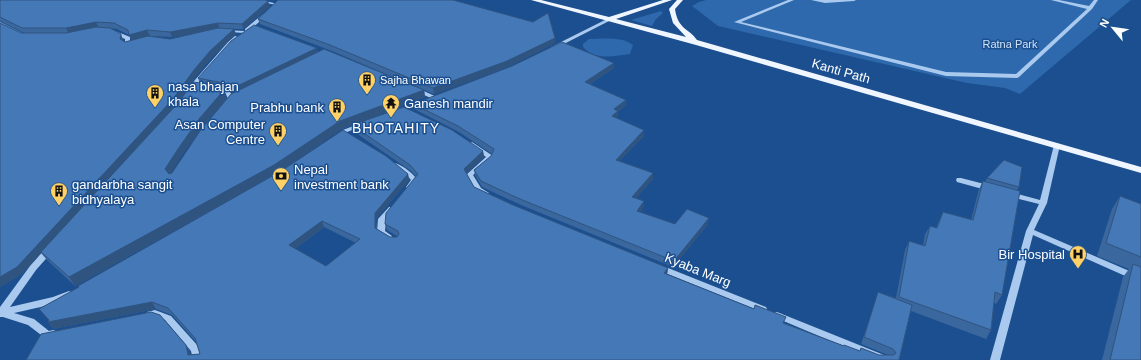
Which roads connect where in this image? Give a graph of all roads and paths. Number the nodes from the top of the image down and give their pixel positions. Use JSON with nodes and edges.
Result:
{"nodes":[{"id":1,"x":254,"y":0,"type":"edge"},
{"id":2,"x":534,"y":0,"type":"edge"},
{"id":3,"x":669,"y":0,"type":"edge"},
{"id":4,"x":680,"y":0,"type":"edge"},
{"id":5,"x":792,"y":0,"type":"edge"},
{"id":6,"x":813,"y":0,"type":"edge"},
{"id":7,"x":854,"y":0,"type":"edge"},
{"id":8,"x":1053,"y":0,"type":"edge"},
{"id":9,"x":1096,"y":0,"type":"edge"},
{"id":10,"x":279,"y":2,"type":"edge"},
{"id":11,"x":1090,"y":8,"type":"junction"},
{"id":12,"x":611,"y":19,"type":"junction"},
{"id":13,"x":0,"y":23,"type":"edge"},
{"id":14,"x":254,"y":25,"type":"junction"},
{"id":15,"x":261,"y":28,"type":"edge"},
{"id":16,"x":104,"y":31,"type":"edge"},
{"id":17,"x":220,"y":31,"type":"edge"},
{"id":18,"x":244,"y":32,"type":"junction"},
{"id":19,"x":32,"y":36,"type":"edge"},
{"id":20,"x":138,"y":41,"type":"edge"},
{"id":21,"x":699,"y":43,"type":"junction"},
{"id":22,"x":550,"y":49,"type":"edge"},
{"id":23,"x":193,"y":85,"type":"junction"},
{"id":24,"x":201,"y":86,"type":"edge"},
{"id":25,"x":209,"y":87,"type":"edge"},
{"id":26,"x":414,"y":89,"type":"edge"},
{"id":27,"x":186,"y":96,"type":"edge"},
{"id":28,"x":237,"y":96,"type":"edge"},
{"id":29,"x":230,"y":99,"type":"junction"},
{"id":30,"x":222,"y":108,"type":"edge"},
{"id":31,"x":392,"y":114,"type":"edge"},
{"id":32,"x":366,"y":124,"type":"edge"},
{"id":33,"x":462,"y":138,"type":"edge"},
{"id":34,"x":332,"y":140,"type":"edge"},
{"id":35,"x":1057,"y":145,"type":"junction"},
{"id":36,"x":390,"y":161,"type":"edge"},
{"id":37,"x":1141,"y":170,"type":"edge"},
{"id":38,"x":959,"y":180,"type":"dead end"},
{"id":39,"x":404,"y":195,"type":"edge"},
{"id":40,"x":491,"y":196,"type":"edge"},
{"id":41,"x":1043,"y":203,"type":"junction"},
{"id":42,"x":396,"y":205,"type":"edge"},
{"id":43,"x":1030,"y":231,"type":"junction"},
{"id":44,"x":395,"y":240,"type":"edge"},
{"id":45,"x":54,"y":245,"type":"edge"},
{"id":46,"x":649,"y":263,"type":"edge"},
{"id":47,"x":1141,"y":280,"type":"edge"},
{"id":48,"x":74,"y":291,"type":"edge"},
{"id":49,"x":0,"y":314,"type":"edge"},
{"id":50,"x":142,"y":316,"type":"edge"},
{"id":51,"x":64,"y":332,"type":"edge"},
{"id":52,"x":198,"y":360,"type":"edge"},
{"id":53,"x":886,"y":360,"type":"edge"},
{"id":54,"x":995,"y":360,"type":"edge"}],
"edges":[{"from":1,"to":10,"type":"street"},
{"from":2,"to":12,"type":"main road","name":"Kanti Path"},
{"from":3,"to":12,"type":"main road"},
{"from":4,"to":21,"type":"main road"},
{"from":5,"to":11,"type":"street"},
{"from":6,"to":7,"type":"street"},
{"from":8,"to":11,"type":"street"},
{"from":9,"to":11,"type":"street"},
{"from":10,"to":14,"type":"street"},
{"from":12,"to":21,"type":"main road","name":"Kanti Path"},
{"from":12,"to":22,"type":"street"},
{"from":13,"to":19,"type":"street"},
{"from":14,"to":15,"type":"street"},
{"from":14,"to":18,"type":"street"},
{"from":16,"to":20,"type":"street"},
{"from":17,"to":18,"type":"street"},
{"from":18,"to":23,"type":"street"},
{"from":21,"to":35,"type":"main road","name":"Kanti Path"},
{"from":23,"to":24,"type":"street"},
{"from":23,"to":27,"type":"street"},
{"from":25,"to":29,"type":"street"},
{"from":26,"to":31,"type":"street"},
{"from":28,"to":29,"type":"street"},
{"from":29,"to":30,"type":"street"},
{"from":32,"to":34,"type":"street"},
{"from":33,"to":40,"type":"street"},
{"from":35,"to":37,"type":"main road","name":"Kanti Path"},
{"from":35,"to":41,"type":"street"},
{"from":36,"to":39,"type":"street"},
{"from":38,"to":41,"type":"street"},
{"from":41,"to":43,"type":"street"},
{"from":42,"to":44,"type":"street"},
{"from":43,"to":47,"type":"street"},
{"from":43,"to":54,"type":"street"},
{"from":45,"to":49,"type":"street"},
{"from":46,"to":53,"type":"street","name":"Kyaba Marg"},
{"from":48,"to":49,"type":"street"},
{"from":49,"to":51,"type":"street"},
{"from":50,"to":52,"type":"street"}]}
